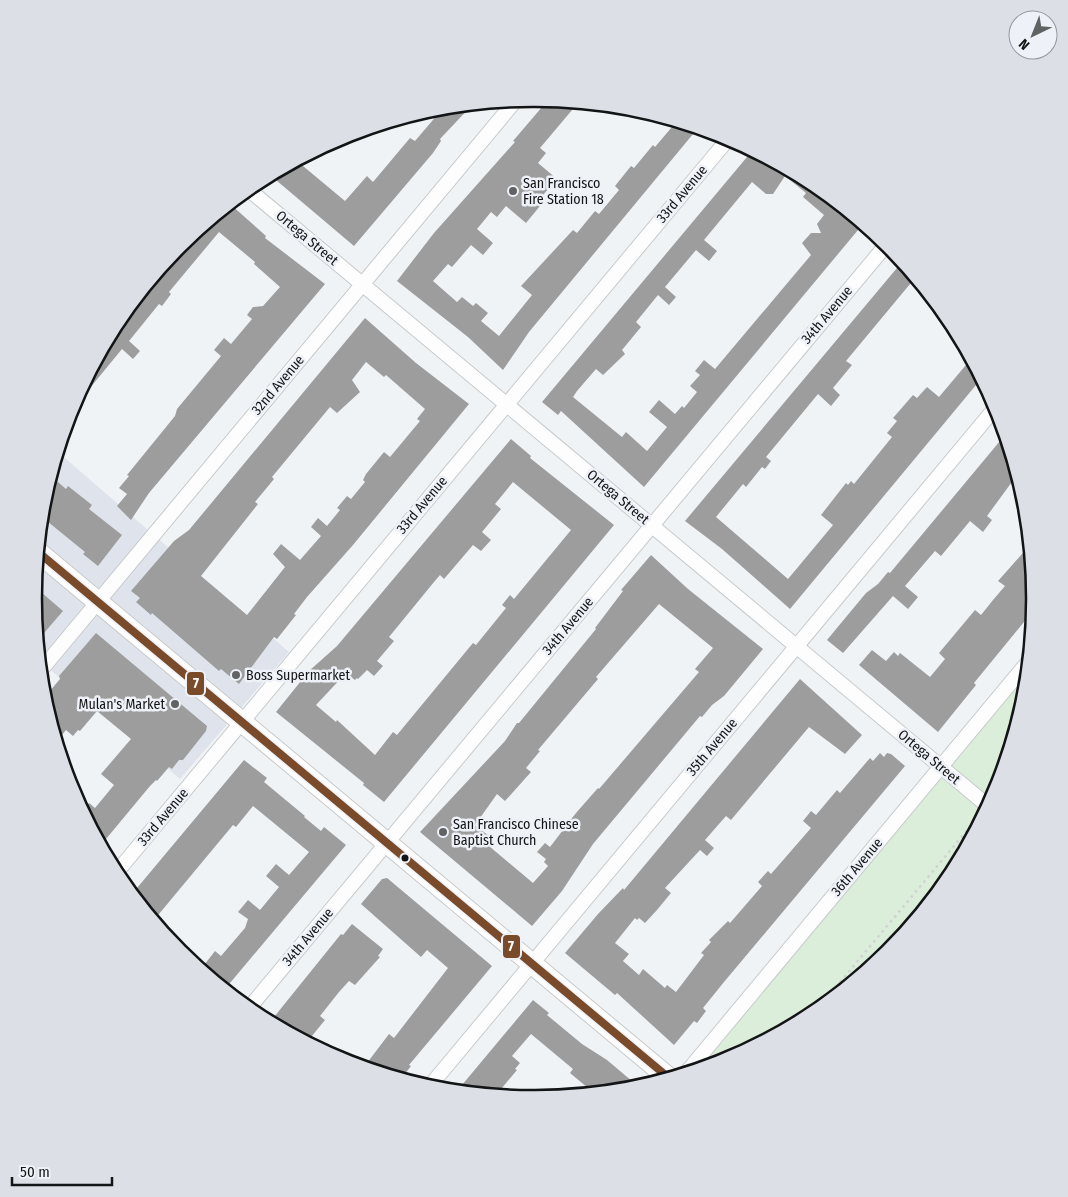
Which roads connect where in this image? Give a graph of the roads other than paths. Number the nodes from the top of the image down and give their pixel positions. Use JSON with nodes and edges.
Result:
{"nodes":[{"id":1,"x":510,"y":108,"type":"edge"},
{"id":2,"x":723,"y":145,"type":"edge"},
{"id":3,"x":255,"y":195,"type":"edge"},
{"id":4,"x":881,"y":250,"type":"edge"},
{"id":5,"x":362,"y":284,"type":"junction"},
{"id":6,"x":507,"y":405,"type":"junction"},
{"id":7,"x":989,"y":414,"type":"edge"},
{"id":8,"x":652,"y":525,"type":"junction"},
{"id":9,"x":45,"y":558,"type":"edge"},
{"id":10,"x":98,"y":602,"type":"junction"},
{"id":11,"x":796,"y":646,"type":"junction"},
{"id":12,"x":47,"y":663,"type":"edge"},
{"id":13,"x":1020,"y":672,"type":"edge"},
{"id":14,"x":242,"y":722,"type":"junction"},
{"id":15,"x":941,"y":767,"type":"junction"},
{"id":16,"x":982,"y":801,"type":"edge"},
{"id":17,"x":387,"y":842,"type":"junction"},
{"id":18,"x":122,"y":866,"type":"edge"},
{"id":19,"x":532,"y":963,"type":"junction"},
{"id":20,"x":254,"y":1002,"type":"edge"},
{"id":21,"x":694,"y":1063,"type":"edge"},
{"id":22,"x":663,"y":1073,"type":"edge"},
{"id":23,"x":435,"y":1080,"type":"edge"}],
"edges":[{"from":1,"to":5,"type":"street","name":"32nd Avenue"},
{"from":2,"to":6,"type":"street","name":"33rd Avenue"},
{"from":3,"to":5,"type":"street","name":"Ortega Street"},
{"from":4,"to":8,"type":"street","name":"34th Avenue"},
{"from":5,"to":6,"type":"street","name":"Ortega Street"},
{"from":5,"to":10,"type":"street","name":"32nd Avenue"},
{"from":6,"to":8,"type":"street","name":"Ortega Street"},
{"from":6,"to":14,"type":"street","name":"33rd Avenue"},
{"from":7,"to":11,"type":"street","name":"35th Avenue"},
{"from":8,"to":11,"type":"street","name":"Ortega Street"},
{"from":8,"to":17,"type":"street","name":"34th Avenue"},
{"from":9,"to":10,"type":"street"},
{"from":10,"to":12,"type":"street","name":"32nd Avenue"},
{"from":10,"to":14,"type":"street"},
{"from":11,"to":15,"type":"street","name":"Ortega Street"},
{"from":11,"to":19,"type":"street","name":"35th Avenue"},
{"from":13,"to":15,"type":"street","name":"36th Avenue"},
{"from":14,"to":17,"type":"street"},
{"from":14,"to":18,"type":"street","name":"33rd Avenue"},
{"from":15,"to":16,"type":"street","name":"Ortega Street"},
{"from":15,"to":21,"type":"street","name":"36th Avenue"},
{"from":17,"to":19,"type":"street"},
{"from":17,"to":20,"type":"street","name":"34th Avenue"},
{"from":19,"to":22,"type":"street"},
{"from":19,"to":23,"type":"street","name":"35th Avenue"}]}
